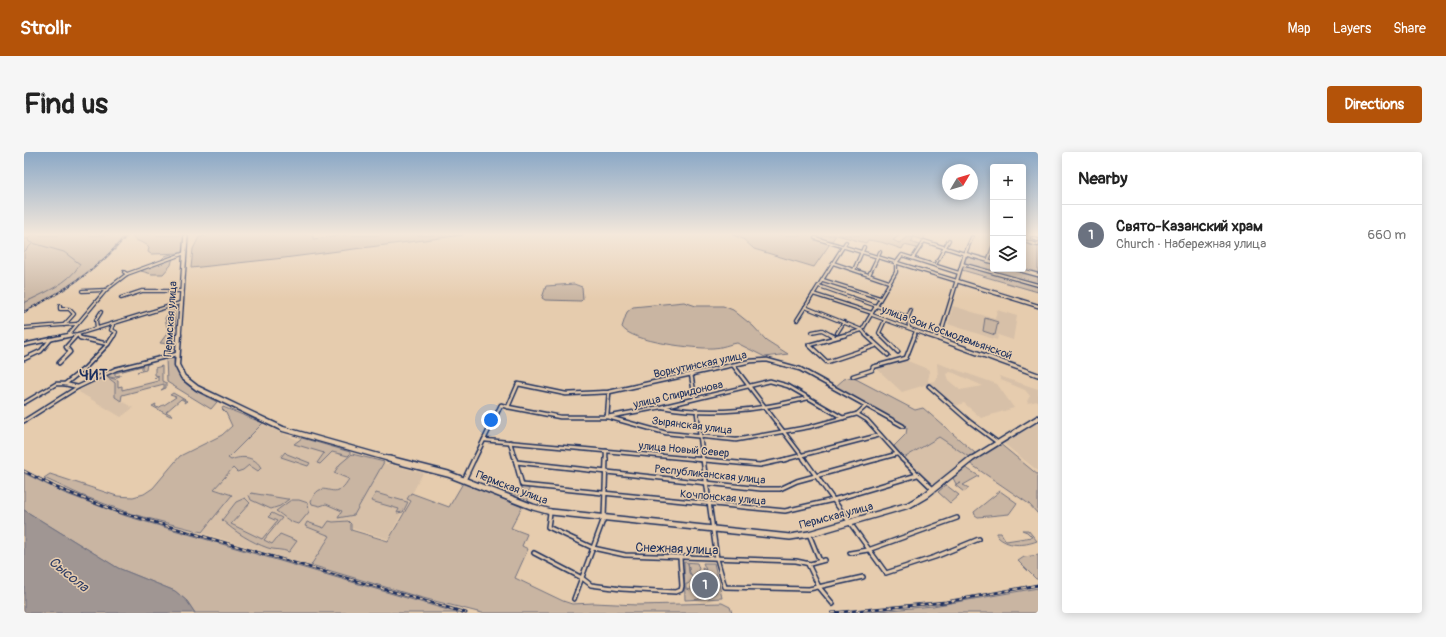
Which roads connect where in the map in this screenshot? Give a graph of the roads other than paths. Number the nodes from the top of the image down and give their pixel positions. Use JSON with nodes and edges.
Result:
{"nodes":[{"id":1,"x":175,"y":257,"type":"edge"},
{"id":2,"x":185,"y":257,"type":"edge"},
{"id":3,"x":837,"y":257,"type":"edge"},
{"id":4,"x":859,"y":257,"type":"edge"},
{"id":5,"x":878,"y":257,"type":"joint"},
{"id":6,"x":899,"y":257,"type":"edge"},
{"id":7,"x":907,"y":257,"type":"edge"},
{"id":8,"x":940,"y":257,"type":"edge"},
{"id":9,"x":964,"y":257,"type":"edge"},
{"id":10,"x":973,"y":257,"type":"edge"},
{"id":11,"x":990,"y":257,"type":"edge"},
{"id":12,"x":912,"y":258,"type":"joint"},
{"id":13,"x":988,"y":261,"type":"joint"},
{"id":14,"x":833,"y":263,"type":"junction"},
{"id":15,"x":896,"y":263,"type":"junction"},
{"id":16,"x":962,"y":264,"type":"junction"},
{"id":17,"x":935,"y":265,"type":"junction"},
{"id":18,"x":854,"y":270,"type":"junction"},
{"id":19,"x":124,"y":272,"type":"dead end"},
{"id":20,"x":1026,"y":272,"type":"edge"},
{"id":21,"x":959,"y":273,"type":"junction"},
{"id":22,"x":126,"y":274,"type":"junction"},
{"id":23,"x":869,"y":275,"type":"junction"},
{"id":24,"x":1038,"y":275,"type":"edge"},
{"id":25,"x":823,"y":280,"type":"junction"},
{"id":26,"x":957,"y":281,"type":"junction"},
{"id":27,"x":889,"y":282,"type":"junction"},
{"id":28,"x":819,"y":286,"type":"junction"},
{"id":29,"x":1038,"y":286,"type":"edge"},
{"id":30,"x":106,"y":290,"type":"junction"},
{"id":31,"x":82,"y":291,"type":"dead end"},
{"id":32,"x":182,"y":291,"type":"junction"},
{"id":33,"x":813,"y":294,"type":"junction"},
{"id":34,"x":121,"y":298,"type":"dead end"},
{"id":35,"x":880,"y":298,"type":"junction"},
{"id":36,"x":180,"y":303,"type":"junction"},
{"id":37,"x":60,"y":306,"type":"dead end"},
{"id":38,"x":876,"y":306,"type":"junction"},
{"id":39,"x":1038,"y":306,"type":"edge"},
{"id":40,"x":805,"y":307,"type":"junction"},
{"id":41,"x":911,"y":310,"type":"dead end"},
{"id":42,"x":101,"y":312,"type":"dead end"},
{"id":43,"x":872,"y":314,"type":"junction"},
{"id":44,"x":908,"y":317,"type":"junction"},
{"id":45,"x":797,"y":320,"type":"dead end"},
{"id":46,"x":885,"y":320,"type":"junction"},
{"id":47,"x":844,"y":322,"type":"junction"},
{"id":48,"x":76,"y":324,"type":"junction"},
{"id":49,"x":113,"y":324,"type":"junction"},
{"id":50,"x":64,"y":325,"type":"junction"},
{"id":51,"x":24,"y":328,"type":"edge"},
{"id":52,"x":97,"y":328,"type":"junction"},
{"id":53,"x":909,"y":328,"type":"junction"},
{"id":54,"x":862,"y":330,"type":"junction"},
{"id":55,"x":916,"y":331,"type":"junction"},
{"id":56,"x":812,"y":332,"type":"dead end"},
{"id":57,"x":837,"y":332,"type":"dead end"},
{"id":58,"x":69,"y":334,"type":"junction"},
{"id":59,"x":78,"y":334,"type":"junction"},
{"id":60,"x":835,"y":337,"type":"junction"},
{"id":61,"x":52,"y":338,"type":"junction"},
{"id":62,"x":939,"y":339,"type":"junction"},
{"id":63,"x":108,"y":344,"type":"junction"},
{"id":64,"x":24,"y":345,"type":"edge"},
{"id":65,"x":876,"y":346,"type":"junction"},
{"id":66,"x":898,"y":352,"type":"dead end"},
{"id":67,"x":177,"y":354,"type":"junction"},
{"id":68,"x":888,"y":355,"type":"dead end"},
{"id":69,"x":24,"y":359,"type":"edge"},
{"id":70,"x":59,"y":363,"type":"dead end"},
{"id":71,"x":733,"y":365,"type":"junction"},
{"id":72,"x":691,"y":374,"type":"junction"},
{"id":73,"x":1038,"y":375,"type":"edge"},
{"id":74,"x":853,"y":376,"type":"dead end"},
{"id":75,"x":65,"y":384,"type":"junction"},
{"id":76,"x":749,"y":386,"type":"junction"},
{"id":77,"x":929,"y":386,"type":"dead end"},
{"id":78,"x":78,"y":387,"type":"junction"},
{"id":79,"x":609,"y":392,"type":"junction"},
{"id":80,"x":695,"y":398,"type":"junction"},
{"id":81,"x":808,"y":398,"type":"junction"},
{"id":82,"x":24,"y":403,"type":"edge"},
{"id":83,"x":661,"y":406,"type":"junction"},
{"id":84,"x":866,"y":406,"type":"junction"},
{"id":85,"x":508,"y":407,"type":"junction"},
{"id":86,"x":765,"y":408,"type":"junction"},
{"id":87,"x":697,"y":413,"type":"junction"},
{"id":88,"x":857,"y":414,"type":"junction"},
{"id":89,"x":608,"y":416,"type":"junction"},
{"id":90,"x":843,"y":418,"type":"junction"},
{"id":91,"x":1038,"y":418,"type":"edge"},
{"id":92,"x":24,"y":421,"type":"edge"},
{"id":93,"x":903,"y":426,"type":"dead end"},
{"id":94,"x":783,"y":433,"type":"junction"},
{"id":95,"x":880,"y":435,"type":"junction"},
{"id":96,"x":700,"y":438,"type":"junction"},
{"id":97,"x":484,"y":440,"type":"junction"},
{"id":98,"x":510,"y":442,"type":"junction"},
{"id":99,"x":997,"y":442,"type":"junction"},
{"id":100,"x":606,"y":451,"type":"junction"},
{"id":101,"x":897,"y":454,"type":"junction"},
{"id":102,"x":802,"y":456,"type":"junction"},
{"id":103,"x":703,"y":460,"type":"junction"},
{"id":104,"x":516,"y":462,"type":"junction"},
{"id":105,"x":605,"y":472,"type":"junction"},
{"id":106,"x":917,"y":474,"type":"junction"},
{"id":107,"x":816,"y":477,"type":"junction"},
{"id":108,"x":464,"y":480,"type":"junction"},
{"id":109,"x":706,"y":483,"type":"junction"},
{"id":110,"x":933,"y":489,"type":"junction"},
{"id":111,"x":604,"y":494,"type":"junction"},
{"id":112,"x":833,"y":500,"type":"junction"},
{"id":113,"x":709,"y":505,"type":"junction"},
{"id":114,"x":550,"y":512,"type":"junction"},
{"id":115,"x":604,"y":518,"type":"junction"},
{"id":116,"x":957,"y":518,"type":"dead end"},
{"id":117,"x":850,"y":523,"type":"junction"},
{"id":118,"x":712,"y":529,"type":"junction"},
{"id":119,"x":809,"y":534,"type":"junction"},
{"id":120,"x":979,"y":540,"type":"dead end"},
{"id":121,"x":593,"y":548,"type":"junction"},
{"id":122,"x":868,"y":550,"type":"junction"},
{"id":123,"x":534,"y":552,"type":"dead end"},
{"id":124,"x":850,"y":553,"type":"dead end"},
{"id":125,"x":680,"y":558,"type":"junction"},
{"id":126,"x":716,"y":559,"type":"junction"},
{"id":127,"x":825,"y":560,"type":"dead end"},
{"id":128,"x":820,"y":561,"type":"junction"},
{"id":129,"x":808,"y":564,"type":"junction"},
{"id":130,"x":863,"y":577,"type":"dead end"},
{"id":131,"x":582,"y":578,"type":"junction"},
{"id":132,"x":819,"y":587,"type":"junction"},
{"id":133,"x":574,"y":599,"type":"dead end"},
{"id":134,"x":832,"y":604,"type":"dead end"}],
"edges":[{"from":1,"to":22,"type":"street"},
{"from":2,"to":32,"type":"main road","name":"Пермская улица"},
{"from":3,"to":14,"type":"street"},
{"from":4,"to":18,"type":"street"},
{"from":5,"to":15,"type":"street"},
{"from":5,"to":23,"type":"street"},
{"from":6,"to":15,"type":"street"},
{"from":7,"to":12,"type":"street"},
{"from":8,"to":17,"type":"street"},
{"from":9,"to":16,"type":"street"},
{"from":10,"to":13,"type":"street"},
{"from":11,"to":13,"type":"street"},
{"from":12,"to":17,"type":"street"},
{"from":14,"to":18,"type":"street"},
{"from":14,"to":25,"type":"street"},
{"from":15,"to":26,"type":"street"},
{"from":15,"to":27,"type":"street"},
{"from":16,"to":21,"type":"street"},
{"from":16,"to":29,"type":"street"},
{"from":17,"to":21,"type":"street"},
{"from":18,"to":23,"type":"street"},
{"from":19,"to":22,"type":"street"},
{"from":20,"to":24,"type":"street"},
{"from":21,"to":26,"type":"street"},
{"from":22,"to":30,"type":"street"},
{"from":23,"to":27,"type":"street"},
{"from":25,"to":28,"type":"street"},
{"from":25,"to":35,"type":"street"},
{"from":26,"to":39,"type":"street"},
{"from":26,"to":62,"type":"street"},
{"from":27,"to":35,"type":"street"},
{"from":28,"to":33,"type":"street"},
{"from":28,"to":38,"type":"street"},
{"from":30,"to":31,"type":"street"},
{"from":30,"to":48,"type":"street"},
{"from":32,"to":34,"type":"street"},
{"from":32,"to":36,"type":"main road","name":"Пермская улица"},
{"from":33,"to":40,"type":"street"},
{"from":33,"to":43,"type":"street","name":"улица Зои Космодемьянской"},
{"from":35,"to":38,"type":"street"},
{"from":36,"to":49,"type":"street"},
{"from":36,"to":67,"type":"main road","name":"Пермская улица"},
{"from":37,"to":50,"type":"street"},
{"from":38,"to":43,"type":"street"},
{"from":38,"to":44,"type":"street"},
{"from":40,"to":45,"type":"street"},
{"from":40,"to":47,"type":"street"},
{"from":41,"to":44,"type":"street"},
{"from":42,"to":52,"type":"street"},
{"from":43,"to":46,"type":"street","name":"улица Зои Космодемьянской"},
{"from":43,"to":54,"type":"street"},
{"from":44,"to":53,"type":"street"},
{"from":46,"to":53,"type":"street","name":"улица Зои Космодемьянской"},
{"from":46,"to":66,"type":"street"},
{"from":47,"to":54,"type":"street"},
{"from":47,"to":57,"type":"street"},
{"from":48,"to":50,"type":"street"},
{"from":48,"to":58,"type":"street"},
{"from":49,"to":52,"type":"street"},
{"from":49,"to":63,"type":"street"},
{"from":50,"to":51,"type":"street"},
{"from":52,"to":59,"type":"street"},
{"from":53,"to":55,"type":"street","name":"улица Зои Космодемьянской"},
{"from":54,"to":60,"type":"street"},
{"from":54,"to":65,"type":"street"},
{"from":55,"to":62,"type":"street","name":"улица Зои Космодемьянской"},
{"from":55,"to":74,"type":"street"},
{"from":56,"to":60,"type":"street"},
{"from":58,"to":59,"type":"street"},
{"from":58,"to":61,"type":"street"},
{"from":59,"to":63,"type":"street"},
{"from":59,"to":70,"type":"street"},
{"from":60,"to":65,"type":"street"},
{"from":61,"to":64,"type":"street"},
{"from":61,"to":69,"type":"street"},
{"from":62,"to":73,"type":"street","name":"улица Зои Космодемьянской"},
{"from":63,"to":75,"type":"street"},
{"from":65,"to":68,"type":"street"},
{"from":67,"to":78,"type":"street"},
{"from":67,"to":108,"type":"main road","name":"Пермская улица"},
{"from":71,"to":72,"type":"street","name":"Воркутинская улица"},
{"from":71,"to":76,"type":"street"},
{"from":71,"to":84,"type":"street","name":"Воркутинская улица"},
{"from":72,"to":79,"type":"street","name":"Воркутинская улица"},
{"from":72,"to":80,"type":"street"},
{"from":75,"to":78,"type":"street"},
{"from":75,"to":82,"type":"street"},
{"from":76,"to":80,"type":"street","name":"улица Спиридонова"},
{"from":76,"to":81,"type":"street","name":"улица Спиридонова"},
{"from":76,"to":86,"type":"street"},
{"from":77,"to":99,"type":"street"},
{"from":78,"to":92,"type":"street"},
{"from":79,"to":85,"type":"street","name":"Воркутинская улица"},
{"from":79,"to":89,"type":"street"},
{"from":80,"to":83,"type":"street","name":"улица Спиридонова"},
{"from":81,"to":86,"type":"street"},
{"from":81,"to":90,"type":"street","name":"улица Спиридонова"},
{"from":83,"to":87,"type":"street"},
{"from":83,"to":89,"type":"street","name":"улица Спиридонова"},
{"from":84,"to":88,"type":"street","name":"Зырянская улица"},
{"from":84,"to":93,"type":"street","name":"Воркутинская улица"},
{"from":85,"to":89,"type":"street","name":"улица Спиридонова"},
{"from":85,"to":97,"type":"street"},
{"from":86,"to":87,"type":"street"},
{"from":86,"to":94,"type":"street"},
{"from":87,"to":96,"type":"street"},
{"from":88,"to":90,"type":"street","name":"Зырянская улица"},
{"from":88,"to":95,"type":"street"},
{"from":89,"to":96,"type":"street","name":"Зырянская улица"},
{"from":90,"to":94,"type":"street","name":"Зырянская улица"},
{"from":91,"to":99,"type":"main road","name":"Пермская улица"},
{"from":94,"to":96,"type":"street","name":"Зырянская улица"},
{"from":94,"to":102,"type":"street"},
{"from":95,"to":101,"type":"street"},
{"from":95,"to":102,"type":"street","name":"улица Новый Север"},
{"from":96,"to":103,"type":"street"},
{"from":97,"to":98,"type":"street","name":"улица Новый Север"},
{"from":97,"to":108,"type":"street"},
{"from":98,"to":100,"type":"street","name":"улица Новый Север"},
{"from":98,"to":104,"type":"street"},
{"from":99,"to":110,"type":"main road","name":"Пермская улица"},
{"from":100,"to":103,"type":"street","name":"улица Новый Север"},
{"from":100,"to":105,"type":"street"},
{"from":101,"to":106,"type":"street"},
{"from":101,"to":107,"type":"street","name":"Республиканская улица"},
{"from":102,"to":103,"type":"street","name":"улица Новый Север"},
{"from":102,"to":107,"type":"street"},
{"from":103,"to":109,"type":"street"},
{"from":104,"to":105,"type":"street","name":"Республиканская улица"},
{"from":104,"to":111,"type":"street","name":"Кочпонская улица"},
{"from":105,"to":109,"type":"street","name":"Республиканская улица"},
{"from":105,"to":111,"type":"street"},
{"from":106,"to":110,"type":"street"},
{"from":106,"to":112,"type":"street","name":"Кочпонская улица"},
{"from":107,"to":109,"type":"street","name":"Республиканская улица"},
{"from":107,"to":112,"type":"street"},
{"from":108,"to":114,"type":"main road","name":"Пермская улица"},
{"from":109,"to":113,"type":"street"},
{"from":110,"to":117,"type":"main road","name":"Пермская улица"},
{"from":111,"to":113,"type":"street","name":"Кочпонская улица"},
{"from":111,"to":115,"type":"street"},
{"from":112,"to":113,"type":"street","name":"Кочпонская улица"},
{"from":112,"to":117,"type":"street"},
{"from":113,"to":118,"type":"street"},
{"from":114,"to":115,"type":"main road","name":"Пермская улица"},
{"from":114,"to":121,"type":"street","name":"Снежная улица"},
{"from":115,"to":118,"type":"main road","name":"Пермская улица"},
{"from":115,"to":121,"type":"street"},
{"from":116,"to":122,"type":"street"},
{"from":117,"to":119,"type":"main road","name":"Пермская улица"},
{"from":117,"to":122,"type":"street"},
{"from":118,"to":119,"type":"main road","name":"Пермская улица"},
{"from":118,"to":126,"type":"street"},
{"from":119,"to":128,"type":"street"},
{"from":120,"to":122,"type":"street"},
{"from":121,"to":125,"type":"street","name":"Снежная улица"},
{"from":121,"to":131,"type":"street"},
{"from":122,"to":124,"type":"street"},
{"from":123,"to":131,"type":"street"},
{"from":125,"to":126,"type":"street","name":"Снежная улица"},
{"from":125,"to":131,"type":"street"},
{"from":126,"to":129,"type":"street","name":"Снежная улица"},
{"from":126,"to":132,"type":"street"},
{"from":127,"to":128,"type":"street","name":"Снежная улица"},
{"from":128,"to":129,"type":"street","name":"Снежная улица"},
{"from":129,"to":132,"type":"street"},
{"from":130,"to":132,"type":"street"},
{"from":131,"to":133,"type":"street"},
{"from":132,"to":134,"type":"street"}]}
